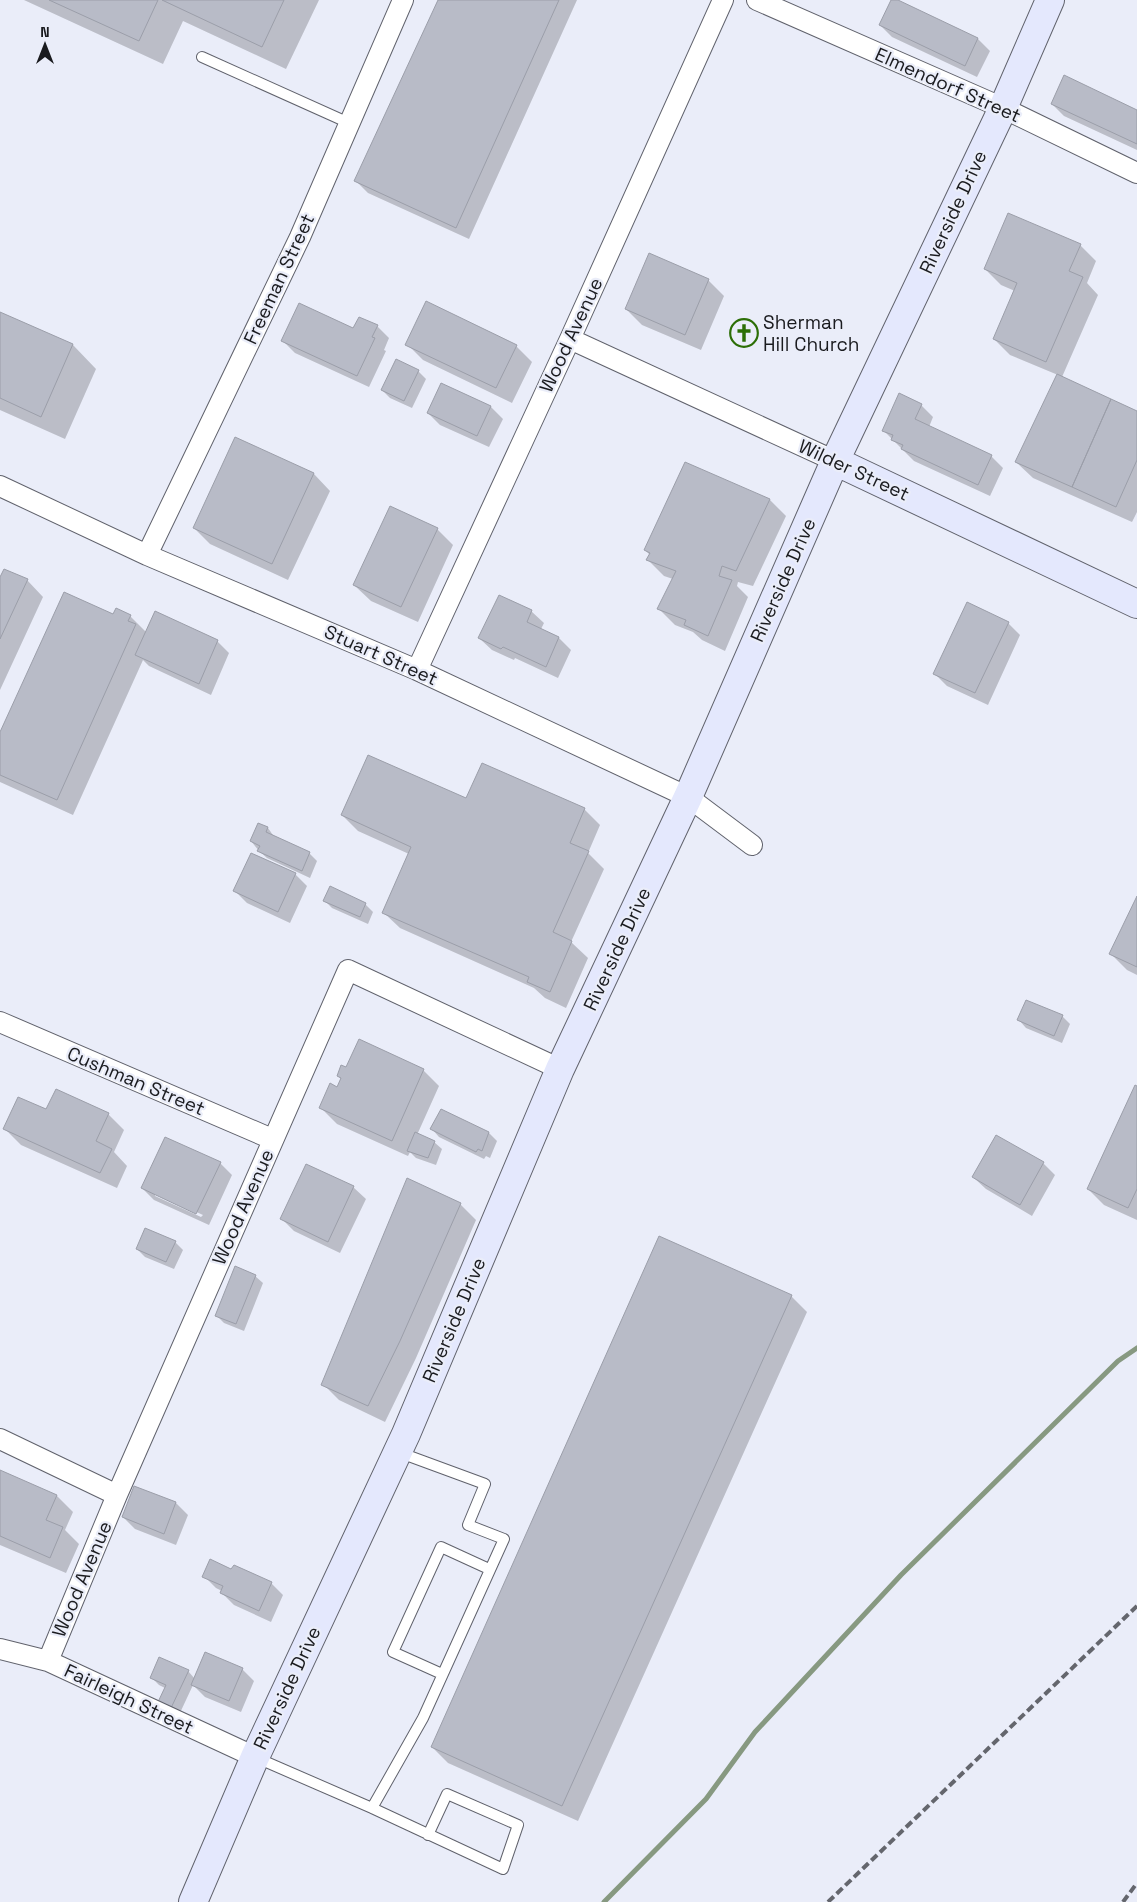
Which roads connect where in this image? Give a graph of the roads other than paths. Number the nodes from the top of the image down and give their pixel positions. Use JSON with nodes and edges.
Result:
{"nodes":[{"id":1,"x":403,"y":0,"type":"edge"},
{"id":2,"x":723,"y":0,"type":"edge"},
{"id":3,"x":757,"y":0,"type":"edge"},
{"id":4,"x":1050,"y":0,"type":"edge"},
{"id":5,"x":202,"y":57,"type":"dead end"},
{"id":6,"x":1003,"y":108,"type":"junction"},
{"id":7,"x":349,"y":123,"type":"junction"},
{"id":8,"x":1137,"y":173,"type":"edge"},
{"id":9,"x":570,"y":339,"type":"junction"},
{"id":10,"x":835,"y":461,"type":"junction"},
{"id":11,"x":0,"y":486,"type":"edge"},
{"id":12,"x":147,"y":554,"type":"junction"},
{"id":13,"x":1137,"y":604,"type":"edge"},
{"id":14,"x":417,"y":670,"type":"junction"},
{"id":15,"x":688,"y":797,"type":"junction"},
{"id":16,"x":752,"y":844,"type":"dead end"},
{"id":17,"x":0,"y":1022,"type":"edge"},
{"id":18,"x":560,"y":1069,"type":"junction"},
{"id":19,"x":272,"y":1139,"type":"junction"},
{"id":20,"x":0,"y":1438,"type":"edge"},
{"id":21,"x":397,"y":1452,"type":"junction"},
{"id":22,"x":117,"y":1495,"type":"junction"},
{"id":23,"x":489,"y":1569,"type":"junction"},
{"id":24,"x":2,"y":1655,"type":"edge"},
{"id":25,"x":48,"y":1661,"type":"junction"},
{"id":26,"x":442,"y":1674,"type":"junction"},
{"id":27,"x":255,"y":1756,"type":"junction"},
{"id":28,"x":372,"y":1808,"type":"junction"},
{"id":29,"x":428,"y":1835,"type":"junction"},
{"id":30,"x":193,"y":1902,"type":"edge"}],
"edges":[{"from":1,"to":7,"type":"street","name":"Freeman Street"},
{"from":2,"to":9,"type":"street","name":"Wood Avenue"},
{"from":3,"to":6,"type":"street","name":"Elmendorf Street"},
{"from":4,"to":6,"type":"street","name":"Riverside Drive"},
{"from":5,"to":7,"type":"lane"},
{"from":6,"to":8,"type":"street","name":"Elmendorf Street"},
{"from":6,"to":10,"type":"street","name":"Riverside Drive"},
{"from":7,"to":12,"type":"street","name":"Freeman Street"},
{"from":9,"to":10,"type":"street","name":"Wilder Street"},
{"from":9,"to":14,"type":"street","name":"Wood Avenue"},
{"from":10,"to":13,"type":"street","name":"Wilder Street"},
{"from":10,"to":15,"type":"street","name":"Riverside Drive"},
{"from":11,"to":12,"type":"street","name":"Stuart Street"},
{"from":12,"to":14,"type":"street","name":"Stuart Street"},
{"from":14,"to":15,"type":"street","name":"Stuart Street"},
{"from":15,"to":16,"type":"street","name":"Stuart Street"},
{"from":15,"to":18,"type":"street","name":"Riverside Drive"},
{"from":17,"to":19,"type":"street","name":"Cushman Street"},
{"from":18,"to":19,"type":"street","name":"Wood Avenue"},
{"from":18,"to":21,"type":"street","name":"Riverside Drive"},
{"from":19,"to":22,"type":"street","name":"Wood Avenue"},
{"from":20,"to":22,"type":"street"},
{"from":21,"to":23,"type":"lane"},
{"from":21,"to":27,"type":"street","name":"Riverside Drive"},
{"from":22,"to":25,"type":"street","name":"Wood Avenue"},
{"from":23,"to":26,"type":"lane"},
{"from":23,"to":26,"type":"lane"},
{"from":24,"to":25,"type":"street","name":"Fairleigh Street"},
{"from":25,"to":27,"type":"street","name":"Fairleigh Street"},
{"from":26,"to":28,"type":"lane"},
{"from":27,"to":28,"type":"lane"},
{"from":27,"to":30,"type":"street","name":"Riverside Drive"},
{"from":28,"to":29,"type":"lane"},
{"from":29,"to":29,"type":"lane"}]}
